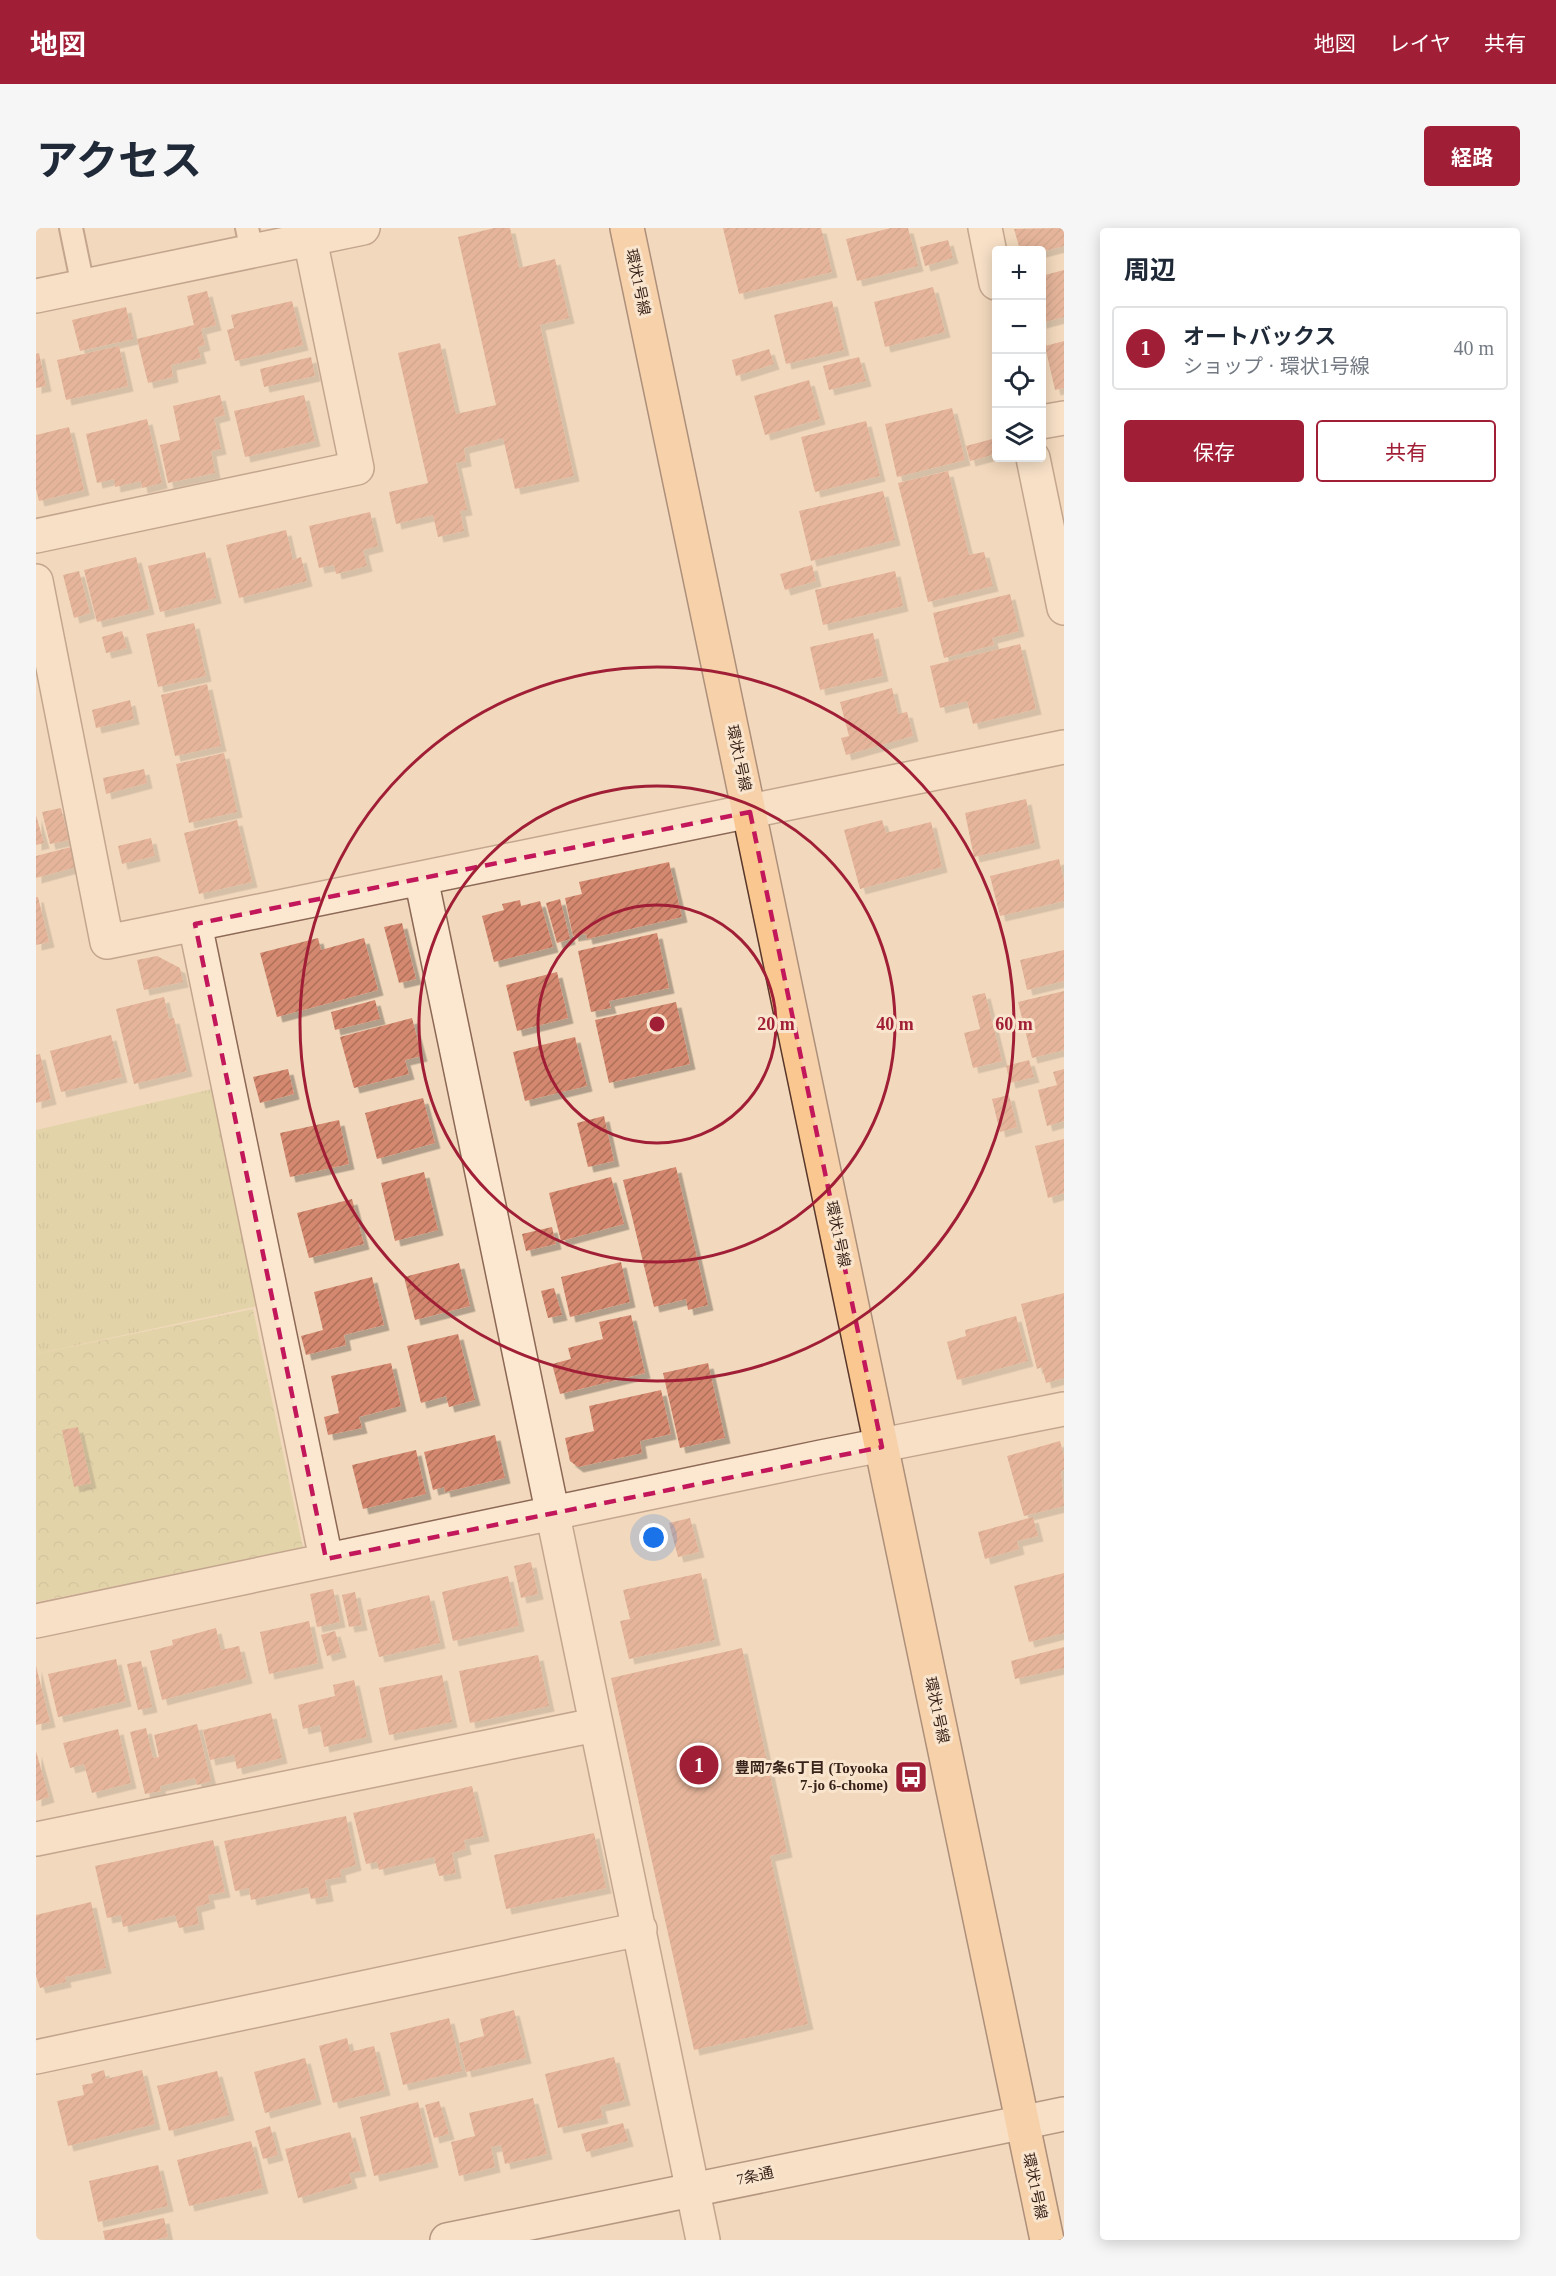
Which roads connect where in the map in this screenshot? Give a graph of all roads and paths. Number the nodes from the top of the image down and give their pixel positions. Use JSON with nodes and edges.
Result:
{"nodes":[{"id":1,"x":71,"y":228,"type":"edge"},
{"id":2,"x":363,"y":228,"type":"edge"},
{"id":3,"x":627,"y":228,"type":"edge"},
{"id":4,"x":985,"y":228,"type":"edge"},
{"id":5,"x":249,"y":239,"type":"edge"},
{"id":6,"x":310,"y":239,"type":"junction"},
{"id":7,"x":992,"y":263,"type":"edge"},
{"id":8,"x":83,"y":286,"type":"junction"},
{"id":9,"x":36,"y":296,"type":"edge"},
{"id":10,"x":1064,"y":418,"type":"edge"},
{"id":11,"x":1046,"y":421,"type":"edge"},
{"id":12,"x":1034,"y":462,"type":"edge"},
{"id":13,"x":36,"y":536,"type":"edge"},
{"id":14,"x":36,"y":580,"type":"edge"},
{"id":15,"x":1064,"y":608,"type":"edge"},
{"id":16,"x":1064,"y":747,"type":"edge"},
{"id":17,"x":750,"y":812,"type":"junction"},
{"id":18,"x":421,"y":878,"type":"junction"},
{"id":19,"x":195,"y":924,"type":"junction"},
{"id":20,"x":1064,"y":1409,"type":"edge"},
{"id":21,"x":882,"y":1447,"type":"junction"},
{"id":22,"x":553,"y":1515,"type":"junction"},
{"id":23,"x":326,"y":1559,"type":"junction"},
{"id":24,"x":36,"y":1621,"type":"edge"},
{"id":25,"x":596,"y":1725,"type":"junction"},
{"id":26,"x":36,"y":1839,"type":"edge"},
{"id":27,"x":640,"y":1929,"type":"junction"},
{"id":28,"x":36,"y":2057,"type":"edge"},
{"id":29,"x":1064,"y":2114,"type":"edge"},
{"id":30,"x":1022,"y":2122,"type":"junction"},
{"id":31,"x":692,"y":2189,"type":"junction"},
{"id":32,"x":447,"y":2240,"type":"edge"},
{"id":33,"x":703,"y":2240,"type":"edge"},
{"id":34,"x":1047,"y":2240,"type":"edge"}],
"edges":[{"from":1,"to":8,"type":"lane"},
{"from":2,"to":6,"type":"street"},
{"from":3,"to":17,"type":"main road","name":"環状1号線"},
{"from":4,"to":7,"type":"street"},
{"from":5,"to":6,"type":"street"},
{"from":5,"to":8,"type":"street"},
{"from":6,"to":13,"type":"street"},
{"from":8,"to":9,"type":"street"},
{"from":10,"to":11,"type":"street"},
{"from":12,"to":15,"type":"street"},
{"from":14,"to":19,"type":"street"},
{"from":16,"to":17,"type":"street"},
{"from":17,"to":18,"type":"street"},
{"from":17,"to":21,"type":"main road","name":"環状1号線"},
{"from":18,"to":19,"type":"street"},
{"from":18,"to":22,"type":"street"},
{"from":19,"to":23,"type":"street"},
{"from":20,"to":21,"type":"street"},
{"from":21,"to":22,"type":"street"},
{"from":21,"to":30,"type":"main road","name":"環状1号線"},
{"from":22,"to":23,"type":"street"},
{"from":22,"to":25,"type":"street"},
{"from":23,"to":24,"type":"street"},
{"from":25,"to":26,"type":"street"},
{"from":25,"to":27,"type":"street"},
{"from":27,"to":28,"type":"street"},
{"from":27,"to":31,"type":"street"},
{"from":29,"to":30,"type":"street","name":"7条通"},
{"from":30,"to":31,"type":"street","name":"7条通"},
{"from":30,"to":34,"type":"main road","name":"環状1号線"},
{"from":31,"to":32,"type":"street","name":"7条通"},
{"from":31,"to":33,"type":"street"}]}
